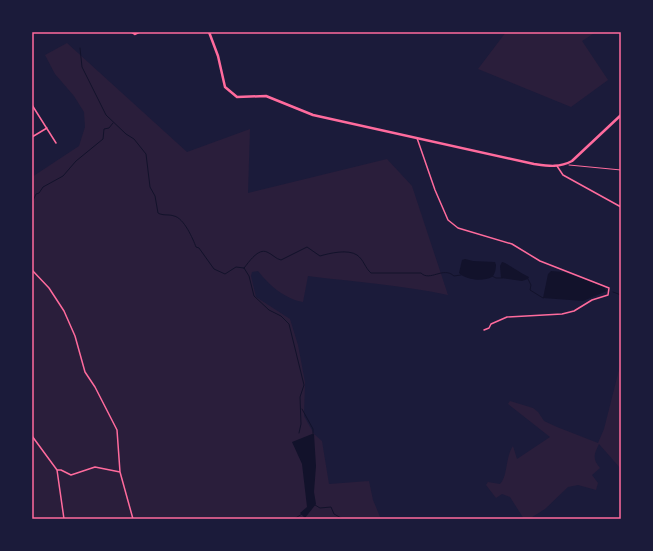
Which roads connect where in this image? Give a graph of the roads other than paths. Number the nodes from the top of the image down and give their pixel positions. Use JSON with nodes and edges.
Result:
{"nodes":[{"id":1,"x":132,"y":32,"type":"edge"},
{"id":2,"x":139,"y":32,"type":"edge"},
{"id":3,"x":209,"y":32,"type":"edge"},
{"id":4,"x":32,"y":105,"type":"edge"},
{"id":5,"x":621,"y":115,"type":"edge"},
{"id":6,"x":46,"y":128,"type":"junction"},
{"id":7,"x":32,"y":137,"type":"edge"},
{"id":8,"x":417,"y":138,"type":"junction"},
{"id":9,"x":56,"y":143,"type":"dead end"},
{"id":10,"x":557,"y":166,"type":"junction"},
{"id":11,"x":621,"y":206,"type":"edge"},
{"id":12,"x":32,"y":270,"type":"edge"},
{"id":13,"x":484,"y":330,"type":"dead end"},
{"id":14,"x":32,"y":436,"type":"edge"},
{"id":15,"x":57,"y":470,"type":"junction"},
{"id":16,"x":120,"y":472,"type":"junction"},
{"id":17,"x":64,"y":519,"type":"edge"},
{"id":18,"x":133,"y":519,"type":"edge"}],
"edges":[{"from":1,"to":2,"type":"main road"},
{"from":3,"to":8,"type":"main road"},
{"from":4,"to":6,"type":"street"},
{"from":5,"to":10,"type":"main road"},
{"from":6,"to":7,"type":"street"},
{"from":6,"to":9,"type":"street"},
{"from":8,"to":10,"type":"main road"},
{"from":8,"to":13,"type":"street"},
{"from":10,"to":11,"type":"street"},
{"from":12,"to":16,"type":"street"},
{"from":14,"to":15,"type":"street"},
{"from":15,"to":16,"type":"street"},
{"from":15,"to":17,"type":"street"},
{"from":16,"to":18,"type":"street"}]}
